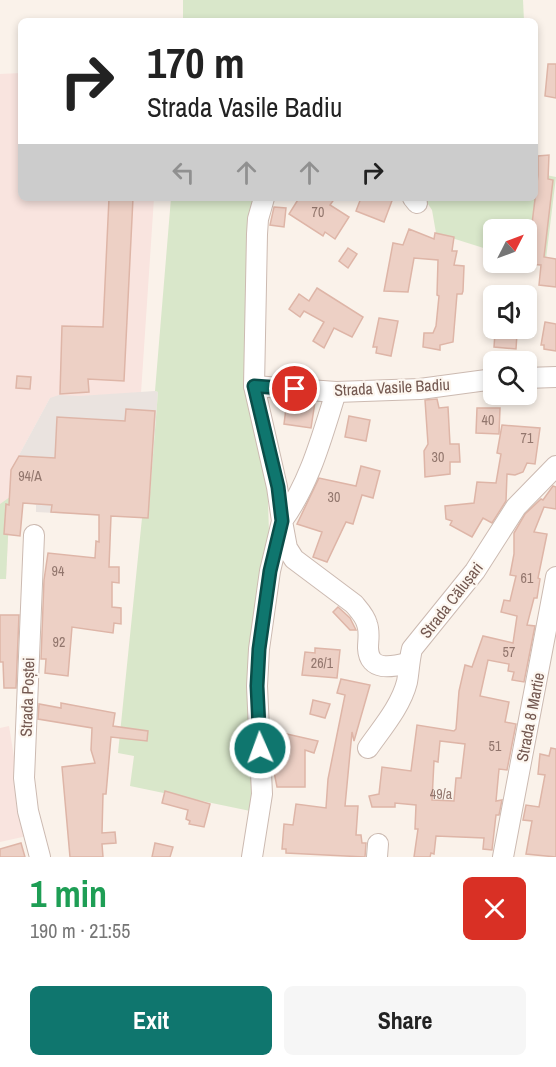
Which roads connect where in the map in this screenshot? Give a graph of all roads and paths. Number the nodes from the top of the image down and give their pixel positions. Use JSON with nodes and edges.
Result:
{"nodes":[{"id":1,"x":263,"y":201,"type":"edge"},
{"id":2,"x":556,"y":377,"type":"edge"},
{"id":3,"x":537,"y":378,"type":"edge"},
{"id":4,"x":483,"y":380,"type":"edge"},
{"id":5,"x":254,"y":386,"type":"junction"},
{"id":6,"x":336,"y":392,"type":"junction"},
{"id":7,"x":556,"y":466,"type":"edge"},
{"id":8,"x":282,"y":521,"type":"junction"},
{"id":9,"x":34,"y":535,"type":"dead end"},
{"id":10,"x":556,"y":578,"type":"edge"},
{"id":11,"x":408,"y":663,"type":"junction"},
{"id":12,"x":368,"y":748,"type":"dead end"},
{"id":13,"x":40,"y":857,"type":"edge"},
{"id":14,"x":252,"y":857,"type":"edge"},
{"id":15,"x":503,"y":857,"type":"edge"}],
"edges":[{"from":1,"to":5,"type":"street"},
{"from":2,"to":3,"type":"street"},
{"from":4,"to":6,"type":"street","name":"Strada Vasile Badiu"},
{"from":5,"to":6,"type":"street","name":"Strada Vasile Badiu"},
{"from":5,"to":8,"type":"street"},
{"from":6,"to":8,"type":"street"},
{"from":7,"to":11,"type":"street","name":"Strada Călușari"},
{"from":8,"to":11,"type":"street"},
{"from":8,"to":14,"type":"street"},
{"from":9,"to":13,"type":"street","name":"Strada Poștei"},
{"from":10,"to":15,"type":"street","name":"Strada 8 Martie"},
{"from":11,"to":12,"type":"street","name":"Strada Călușari"}]}
